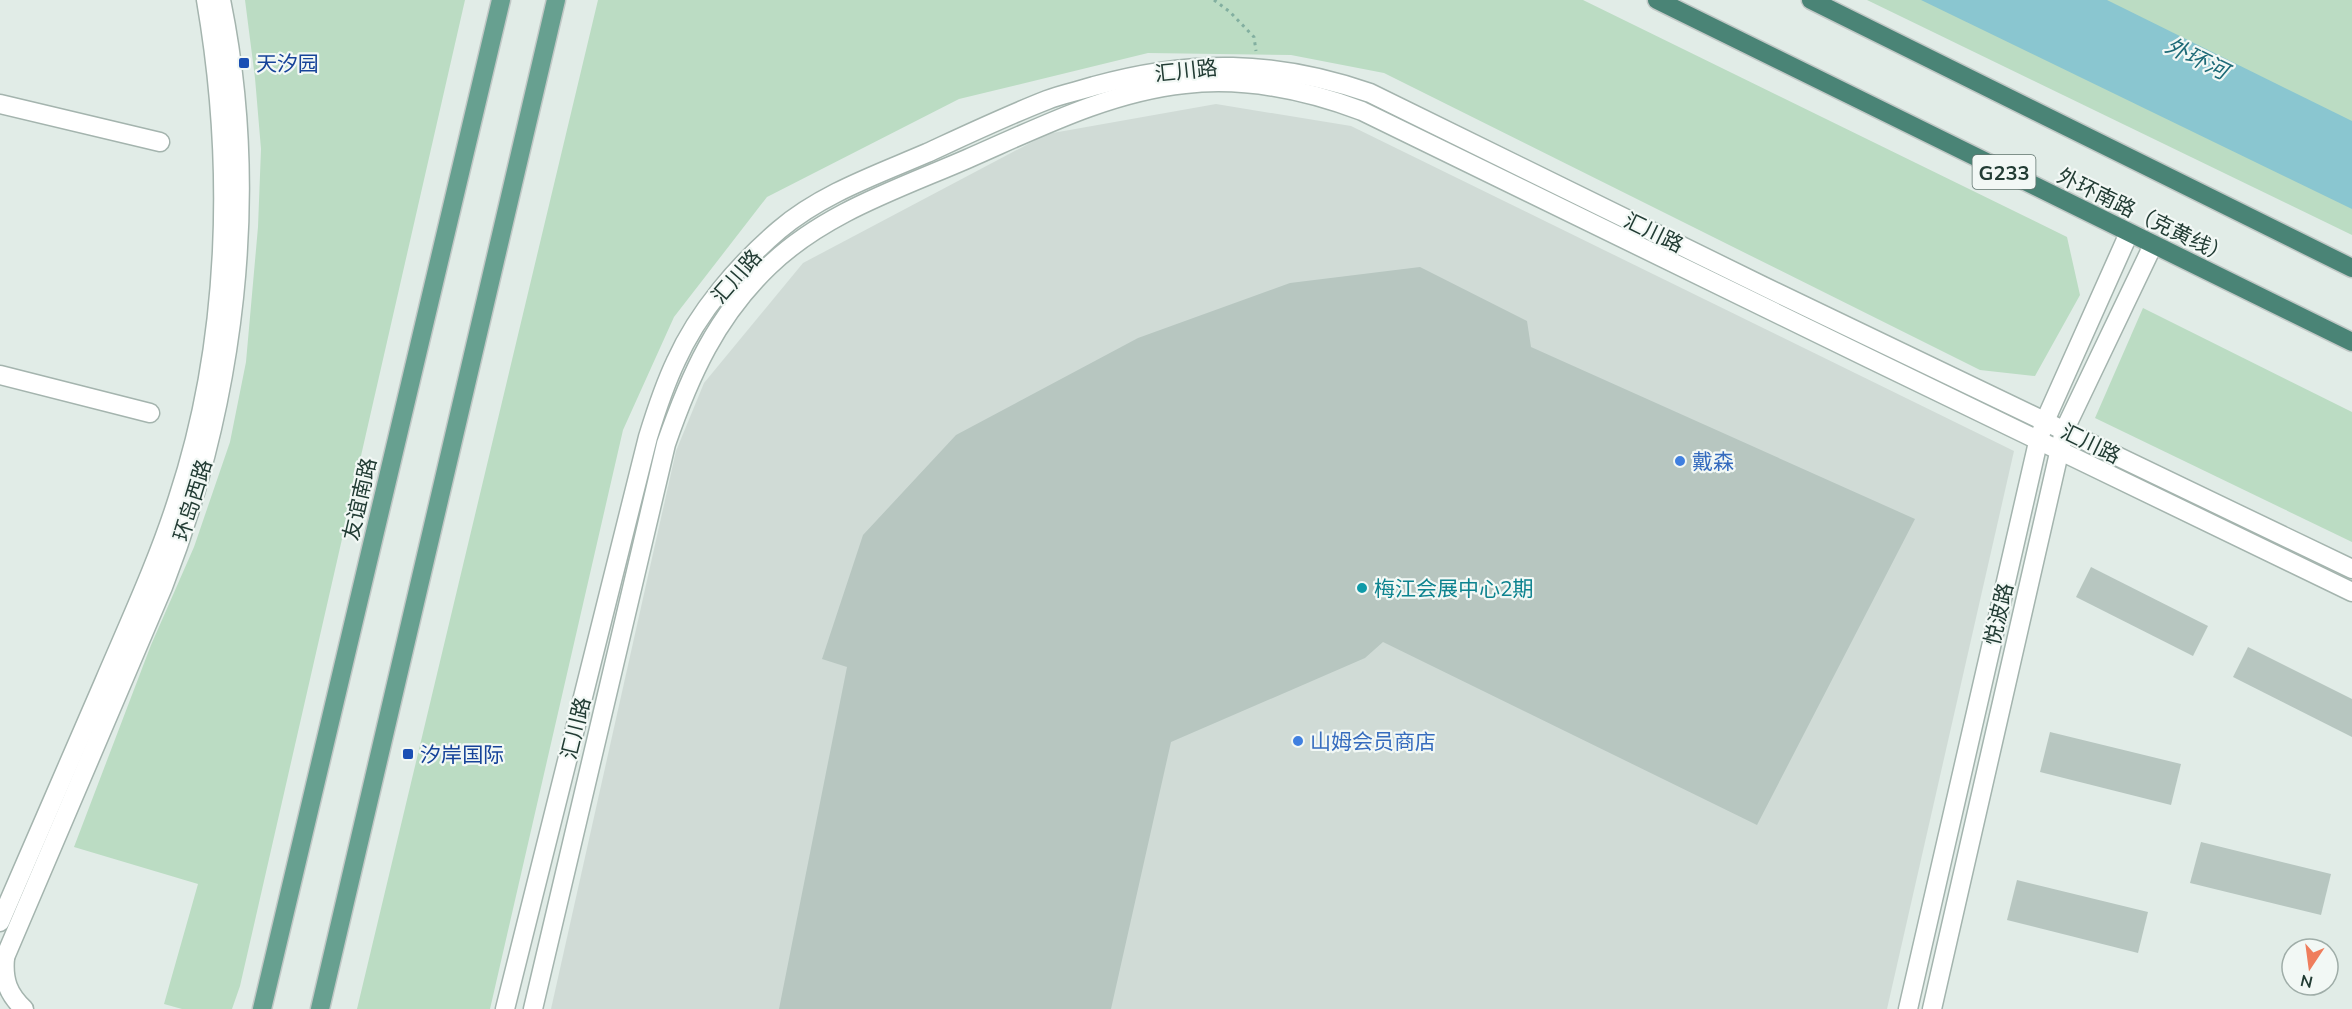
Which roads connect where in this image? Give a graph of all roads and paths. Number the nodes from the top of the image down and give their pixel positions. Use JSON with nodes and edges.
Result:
{"nodes":[{"id":1,"x":206,"y":0,"type":"edge"},
{"id":2,"x":221,"y":0,"type":"edge"},
{"id":3,"x":501,"y":0,"type":"edge"},
{"id":4,"x":556,"y":0,"type":"edge"},
{"id":5,"x":1214,"y":0,"type":"edge"},
{"id":6,"x":1657,"y":0,"type":"edge"},
{"id":7,"x":1811,"y":0,"type":"edge"},
{"id":8,"x":1259,"y":68,"type":"junction"},
{"id":9,"x":0,"y":104,"type":"edge"},
{"id":10,"x":160,"y":142,"type":"dead end"},
{"id":11,"x":2129,"y":233,"type":"junction"},
{"id":12,"x":2153,"y":245,"type":"junction"},
{"id":13,"x":2352,"y":268,"type":"edge"},
{"id":14,"x":2352,"y":342,"type":"edge"},
{"id":15,"x":0,"y":375,"type":"edge"},
{"id":16,"x":150,"y":413,"type":"dead end"},
{"id":17,"x":2044,"y":421,"type":"junction"},
{"id":18,"x":2064,"y":431,"type":"junction"},
{"id":19,"x":2038,"y":442,"type":"junction"},
{"id":20,"x":2060,"y":453,"type":"junction"},
{"id":21,"x":2352,"y":569,"type":"edge"},
{"id":22,"x":2352,"y":592,"type":"edge"},
{"id":23,"x":0,"y":921,"type":"edge"},
{"id":24,"x":3,"y":961,"type":"edge"},
{"id":25,"x":262,"y":1005,"type":"edge"},
{"id":26,"x":320,"y":1008,"type":"edge"},
{"id":27,"x":24,"y":1009,"type":"edge"},
{"id":28,"x":506,"y":1009,"type":"edge"},
{"id":29,"x":533,"y":1009,"type":"edge"},
{"id":30,"x":1908,"y":1009,"type":"edge"},
{"id":31,"x":1932,"y":1009,"type":"edge"}],
"edges":[{"from":1,"to":23,"type":"street","name":"环岛西路"},
{"from":2,"to":24,"type":"street","name":"环岛西路"},
{"from":3,"to":25,"type":"main road","name":"友谊南路"},
{"from":4,"to":26,"type":"main road"},
{"from":5,"to":8,"type":"path"},
{"from":6,"to":11,"type":"highway","name":"外环南路（克黄线）","number":"G233"},
{"from":7,"to":13,"type":"highway","name":"外环南路（克黄线）"},
{"from":8,"to":17,"type":"street","name":"汇川路"},
{"from":8,"to":28,"type":"street","name":"汇川路"},
{"from":9,"to":10,"type":"street"},
{"from":11,"to":12,"type":"highway","name":"外环南路（克黄线）","number":"G233"},
{"from":11,"to":17,"type":"street","name":"悦波路"},
{"from":12,"to":14,"type":"highway","name":"外环南路（克黄线）","number":"G233"},
{"from":12,"to":18,"type":"street","name":"悦波路"},
{"from":15,"to":16,"type":"street"},
{"from":17,"to":18,"type":"street","name":"汇川路"},
{"from":17,"to":19,"type":"street","name":"悦波路"},
{"from":18,"to":20,"type":"street","name":"悦波路"},
{"from":18,"to":21,"type":"street","name":"汇川路"},
{"from":19,"to":20,"type":"street","name":"汇川路"},
{"from":19,"to":29,"type":"street","name":"汇川路"},
{"from":19,"to":30,"type":"street","name":"悦波路"},
{"from":20,"to":22,"type":"street","name":"汇川路"},
{"from":20,"to":31,"type":"street","name":"悦波路"},
{"from":24,"to":27,"type":"street"}]}
